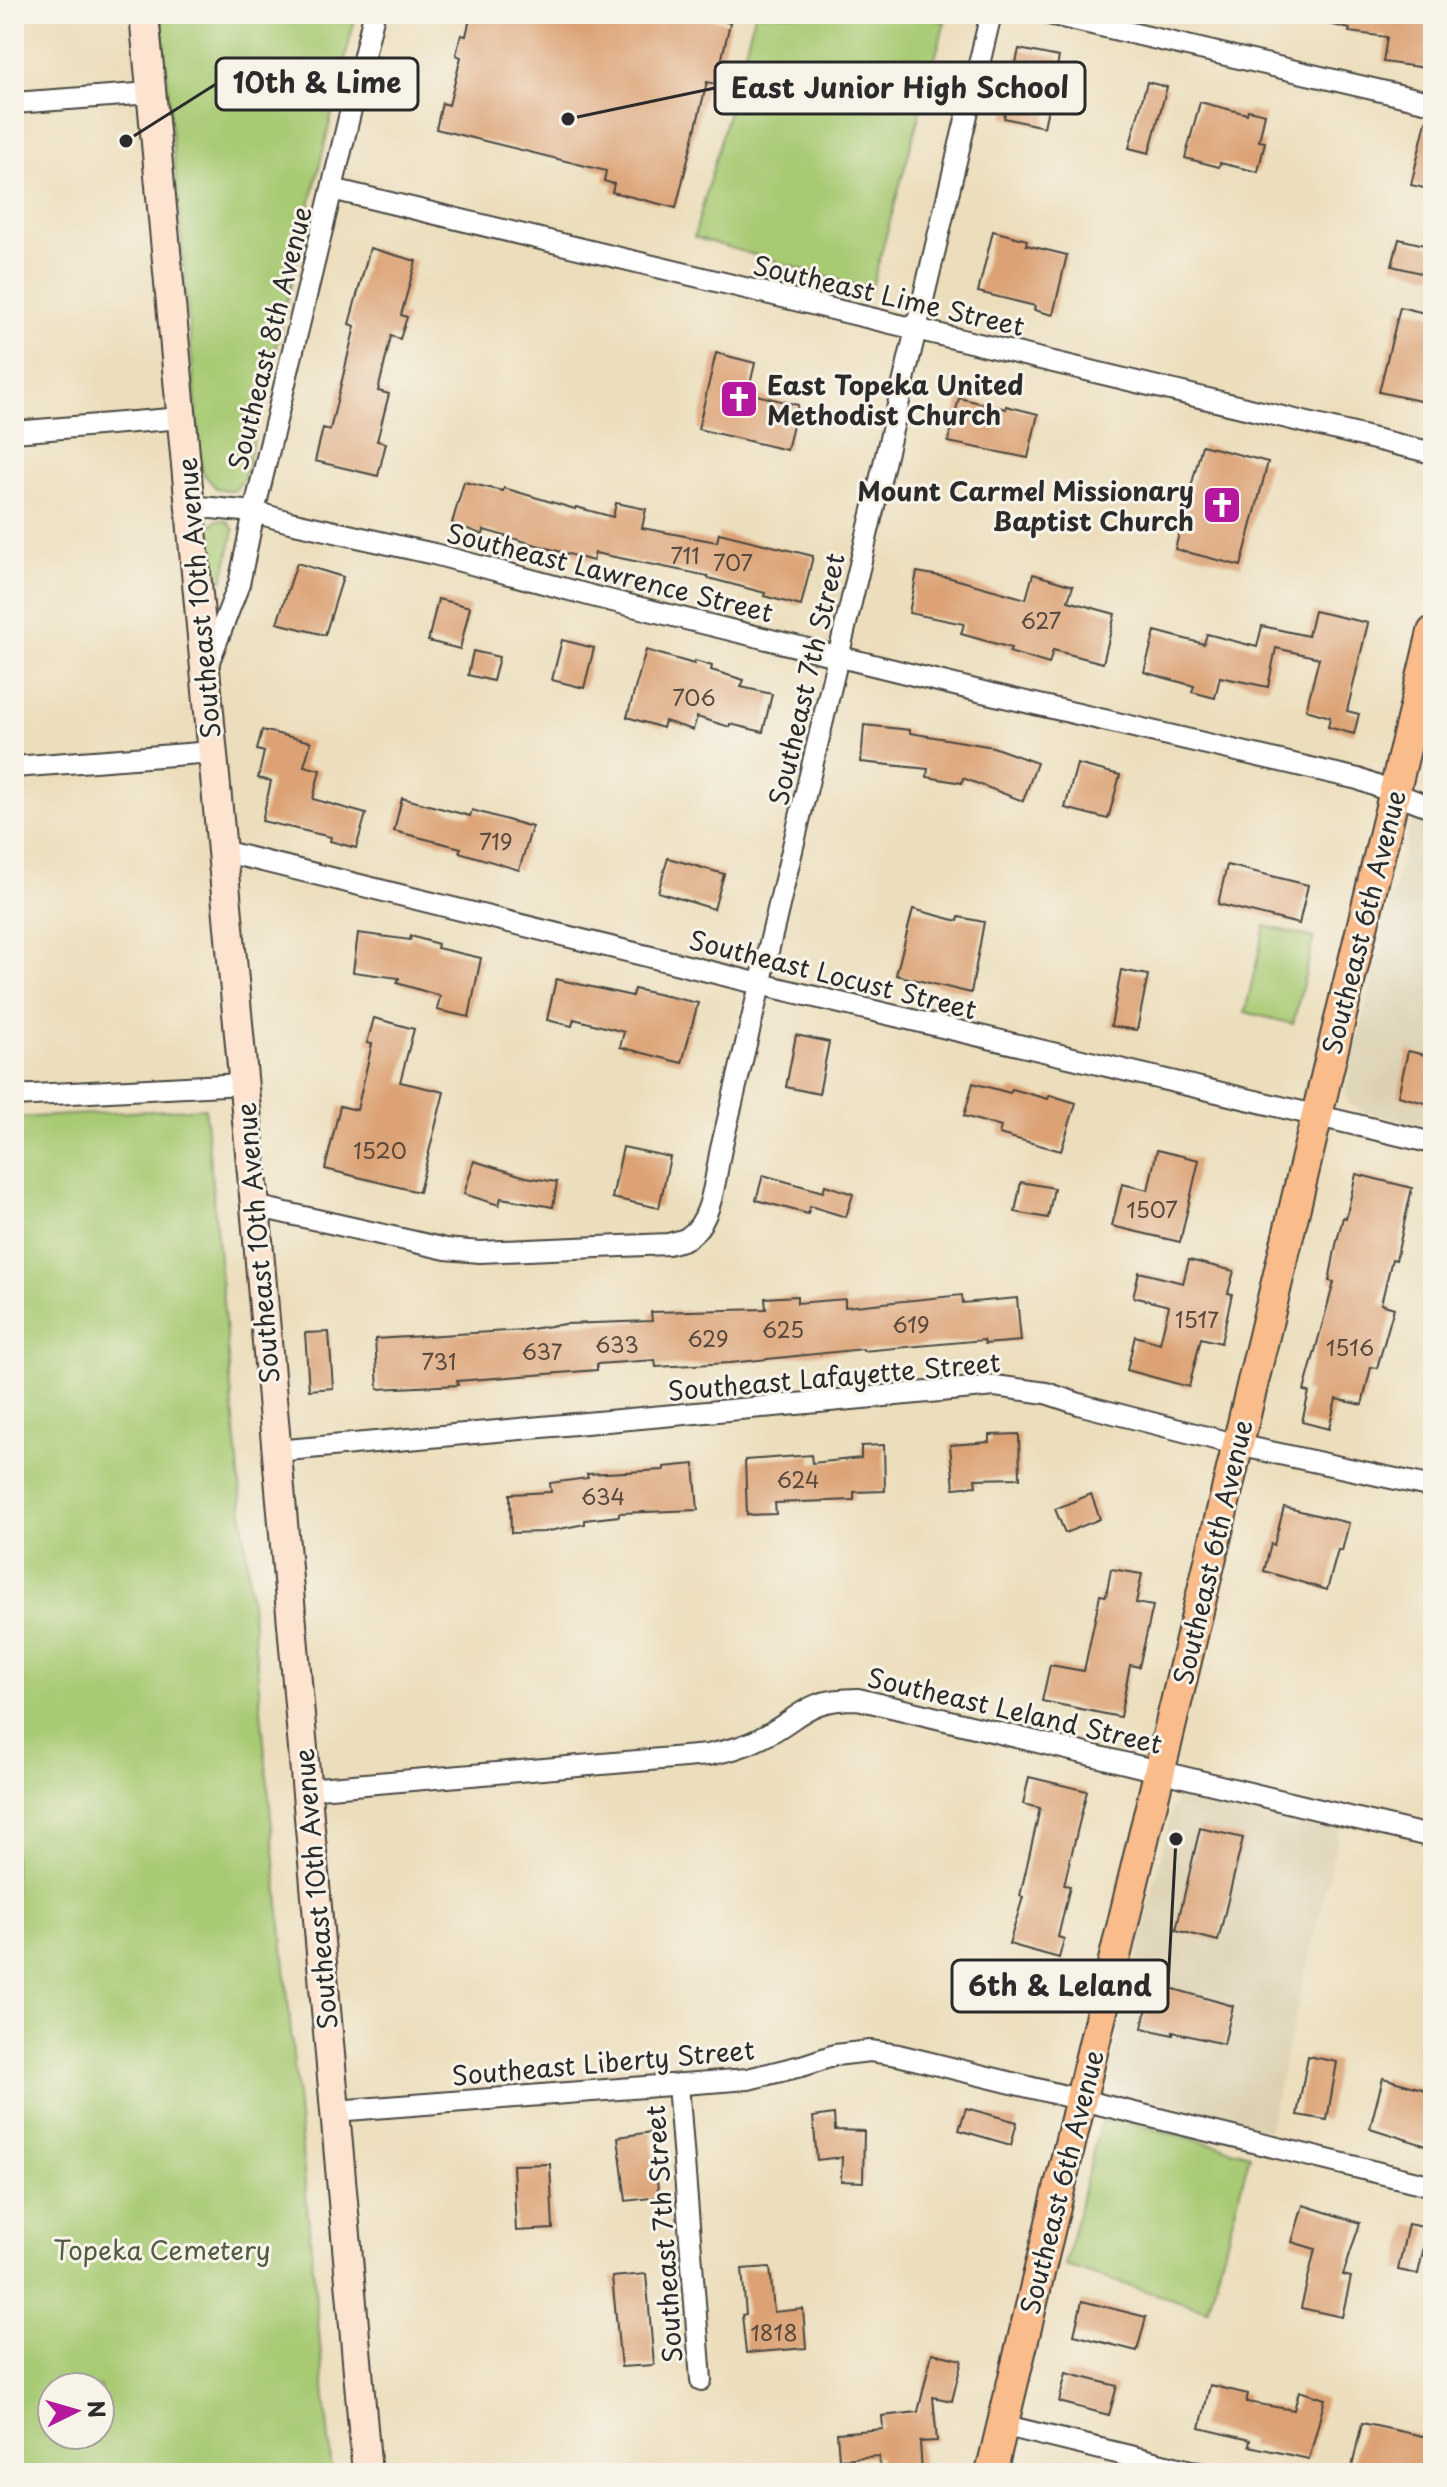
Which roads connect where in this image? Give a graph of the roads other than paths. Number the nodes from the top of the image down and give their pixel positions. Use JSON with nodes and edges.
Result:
{"nodes":[{"id":1,"x":144,"y":14,"type":"edge"},
{"id":2,"x":374,"y":14,"type":"edge"},
{"id":3,"x":991,"y":14,"type":"edge"},
{"id":4,"x":1049,"y":14,"type":"edge"},
{"id":5,"x":151,"y":93,"type":"junction"},
{"id":6,"x":14,"y":103,"type":"edge"},
{"id":7,"x":1433,"y":103,"type":"edge"},
{"id":8,"x":332,"y":189,"type":"junction"},
{"id":9,"x":916,"y":328,"type":"junction"},
{"id":10,"x":182,"y":418,"type":"junction"},
{"id":11,"x":14,"y":432,"type":"edge"},
{"id":12,"x":1433,"y":453,"type":"edge"},
{"id":13,"x":190,"y":506,"type":"junction"},
{"id":14,"x":254,"y":512,"type":"junction"},
{"id":15,"x":1433,"y":632,"type":"edge"},
{"id":16,"x":838,"y":656,"type":"junction"},
{"id":17,"x":205,"y":670,"type":"junction"},
{"id":18,"x":213,"y":752,"type":"junction"},
{"id":19,"x":14,"y":767,"type":"edge"},
{"id":20,"x":1395,"y":793,"type":"junction"},
{"id":21,"x":1433,"y":808,"type":"edge"},
{"id":22,"x":222,"y":851,"type":"junction"},
{"id":23,"x":760,"y":984,"type":"junction"},
{"id":24,"x":243,"y":1084,"type":"junction"},
{"id":25,"x":14,"y":1096,"type":"edge"},
{"id":26,"x":1317,"y":1115,"type":"junction"},
{"id":27,"x":1433,"y":1143,"type":"edge"},
{"id":28,"x":255,"y":1206,"type":"junction"},
{"id":29,"x":1238,"y":1445,"type":"junction"},
{"id":30,"x":276,"y":1451,"type":"junction"},
{"id":31,"x":1433,"y":1487,"type":"edge"},
{"id":32,"x":1160,"y":1771,"type":"junction"},
{"id":33,"x":306,"y":1789,"type":"junction"},
{"id":34,"x":1433,"y":1837,"type":"edge"},
{"id":35,"x":678,"y":2084,"type":"junction"},
{"id":36,"x":1081,"y":2099,"type":"junction"},
{"id":37,"x":335,"y":2111,"type":"junction"},
{"id":38,"x":1433,"y":2186,"type":"edge"},
{"id":39,"x":701,"y":2380,"type":"dead end"},
{"id":40,"x":1002,"y":2425,"type":"junction"},
{"id":41,"x":367,"y":2473,"type":"edge"},
{"id":42,"x":991,"y":2473,"type":"edge"},
{"id":43,"x":1199,"y":2473,"type":"edge"}],
"edges":[{"from":1,"to":5,"type":"main road","name":"Southeast 10th Avenue"},
{"from":2,"to":8,"type":"street","name":"Southeast 8th Avenue"},
{"from":3,"to":9,"type":"street","name":"Southeast 7th Street"},
{"from":4,"to":7,"type":"street"},
{"from":5,"to":6,"type":"street"},
{"from":5,"to":10,"type":"main road","name":"Southeast 10th Avenue"},
{"from":8,"to":9,"type":"street","name":"Southeast Lime Street"},
{"from":8,"to":14,"type":"street","name":"Southeast 8th Avenue"},
{"from":9,"to":12,"type":"street","name":"Southeast Lime Street"},
{"from":9,"to":16,"type":"street","name":"Southeast 7th Street"},
{"from":10,"to":11,"type":"street"},
{"from":10,"to":13,"type":"main road","name":"Southeast 10th Avenue"},
{"from":13,"to":14,"type":"street","name":"Southeast Lawrence Street"},
{"from":13,"to":17,"type":"main road","name":"Southeast 10th Avenue"},
{"from":14,"to":16,"type":"street","name":"Southeast Lawrence Street"},
{"from":14,"to":17,"type":"street","name":"Southeast 8th Avenue"},
{"from":15,"to":20,"type":"main road","name":"Southeast 6th Avenue"},
{"from":16,"to":20,"type":"street","name":"Southeast Lawrence Street"},
{"from":16,"to":23,"type":"street","name":"Southeast 7th Street"},
{"from":17,"to":18,"type":"main road","name":"Southeast 10th Avenue"},
{"from":18,"to":19,"type":"street"},
{"from":18,"to":22,"type":"main road","name":"Southeast 10th Avenue"},
{"from":20,"to":21,"type":"street","name":"Southeast Lawrence Street"},
{"from":20,"to":26,"type":"main road","name":"Southeast 6th Avenue"},
{"from":22,"to":23,"type":"street","name":"Southeast Locust Street"},
{"from":22,"to":24,"type":"main road","name":"Southeast 10th Avenue"},
{"from":23,"to":26,"type":"street","name":"Southeast Locust Street"},
{"from":23,"to":28,"type":"street","name":"Southeast 7th Street"},
{"from":24,"to":25,"type":"street"},
{"from":24,"to":28,"type":"main road","name":"Southeast 10th Avenue"},
{"from":26,"to":27,"type":"street","name":"Southeast Locust Street"},
{"from":26,"to":29,"type":"main road","name":"Southeast 6th Avenue"},
{"from":28,"to":30,"type":"main road","name":"Southeast 10th Avenue"},
{"from":29,"to":30,"type":"street","name":"Southeast Lafayette Street"},
{"from":29,"to":31,"type":"street","name":"Southeast Lafayette Street"},
{"from":29,"to":32,"type":"main road","name":"Southeast 6th Avenue"},
{"from":30,"to":33,"type":"main road","name":"Southeast 10th Avenue"},
{"from":32,"to":33,"type":"street","name":"Southeast Leland Street"},
{"from":32,"to":34,"type":"street","name":"Southeast Leland Street"},
{"from":32,"to":36,"type":"main road","name":"Southeast 6th Avenue"},
{"from":33,"to":37,"type":"main road","name":"Southeast 10th Avenue"},
{"from":35,"to":36,"type":"street","name":"Southeast Liberty Street"},
{"from":35,"to":37,"type":"street","name":"Southeast Liberty Street"},
{"from":35,"to":39,"type":"street","name":"Southeast 7th Street"},
{"from":36,"to":38,"type":"street","name":"Southeast Liberty Street"},
{"from":36,"to":40,"type":"main road","name":"Southeast 6th Avenue"},
{"from":37,"to":41,"type":"main road","name":"Southeast 10th Avenue"},
{"from":40,"to":42,"type":"main road","name":"Southeast 6th Avenue"},
{"from":40,"to":43,"type":"street"}]}
